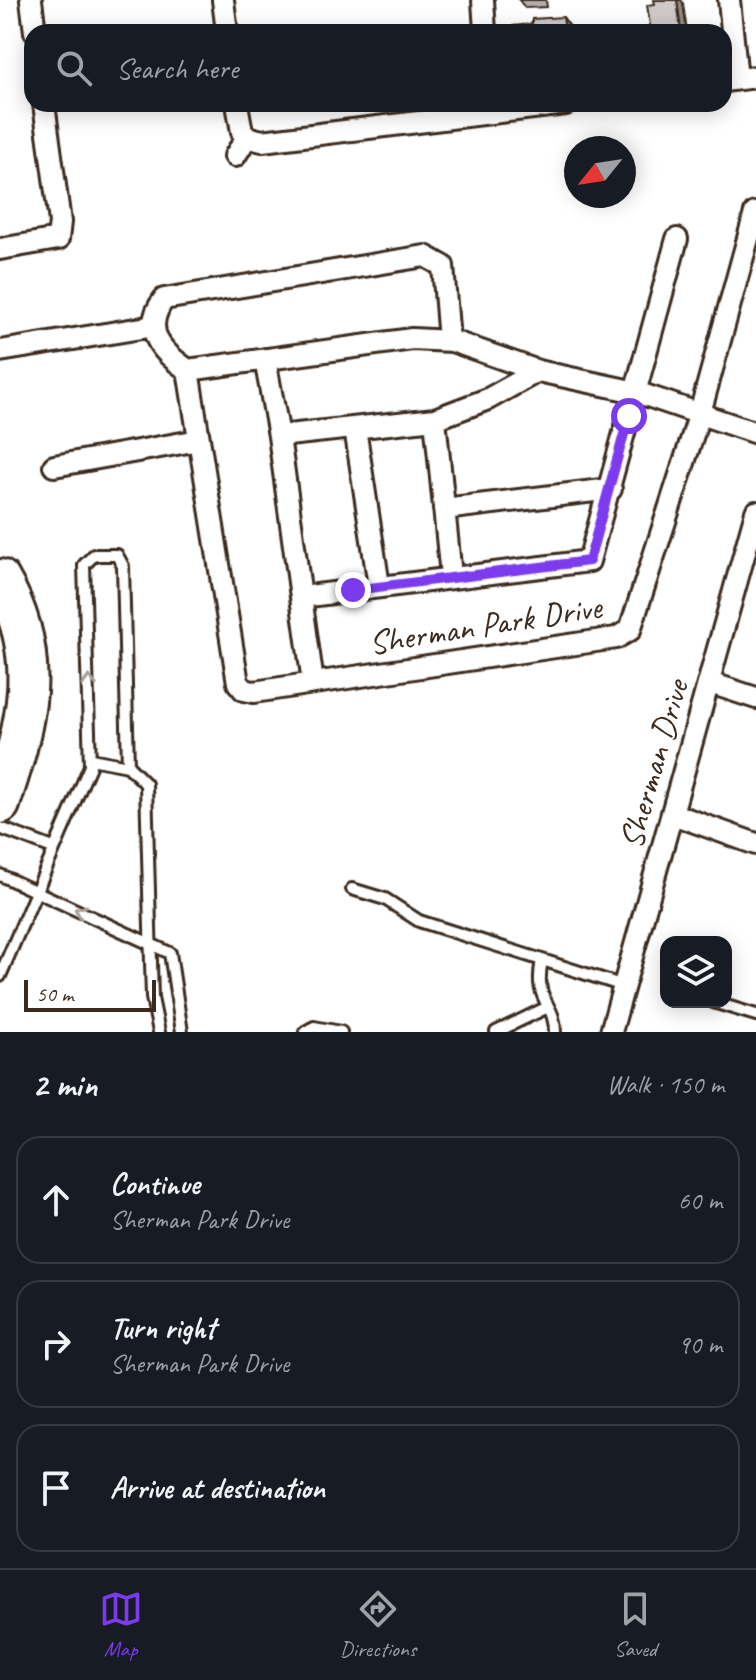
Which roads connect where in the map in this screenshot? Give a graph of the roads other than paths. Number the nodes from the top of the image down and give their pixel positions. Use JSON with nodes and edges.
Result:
{"nodes":[{"id":1,"x":31,"y":0,"type":"edge"},
{"id":2,"x":223,"y":0,"type":"edge"},
{"id":3,"x":483,"y":0,"type":"edge"},
{"id":4,"x":729,"y":0,"type":"edge"},
{"id":5,"x":34,"y":24,"type":"edge"},
{"id":6,"x":226,"y":24,"type":"edge"},
{"id":7,"x":484,"y":24,"type":"edge"},
{"id":8,"x":739,"y":79,"type":"edge"},
{"id":9,"x":45,"y":112,"type":"edge"},
{"id":10,"x":238,"y":112,"type":"edge"},
{"id":11,"x":473,"y":112,"type":"edge"},
{"id":12,"x":247,"y":137,"type":"junction"},
{"id":13,"x":235,"y":156,"type":"dead end"},
{"id":14,"x":755,"y":213,"type":"edge"},
{"id":15,"x":677,"y":239,"type":"dead end"},
{"id":16,"x":0,"y":249,"type":"edge"},
{"id":17,"x":154,"y":326,"type":"junction"},
{"id":18,"x":449,"y":341,"type":"junction"},
{"id":19,"x":0,"y":351,"type":"edge"},
{"id":20,"x":265,"y":359,"type":"junction"},
{"id":21,"x":188,"y":370,"type":"junction"},
{"id":22,"x":538,"y":371,"type":"junction"},
{"id":23,"x":636,"y":392,"type":"junction"},
{"id":24,"x":700,"y":413,"type":"junction"},
{"id":25,"x":435,"y":419,"type":"junction"},
{"id":26,"x":355,"y":428,"type":"junction"},
{"id":27,"x":756,"y":433,"type":"edge"},
{"id":28,"x":279,"y":436,"type":"junction"},
{"id":29,"x":199,"y":440,"type":"junction"},
{"id":30,"x":54,"y":466,"type":"dead end"},
{"id":31,"x":611,"y":489,"type":"junction"},
{"id":32,"x":444,"y":509,"type":"junction"},
{"id":33,"x":756,"y":512,"type":"edge"},
{"id":34,"x":451,"y":576,"type":"junction"},
{"id":35,"x":0,"y":579,"type":"edge"},
{"id":36,"x":379,"y":586,"type":"junction"},
{"id":37,"x":301,"y":597,"type":"junction"},
{"id":38,"x":313,"y":683,"type":"junction"},
{"id":39,"x":710,"y":683,"type":"junction"},
{"id":40,"x":756,"y":698,"type":"edge"},
{"id":41,"x":91,"y":759,"type":"junction"},
{"id":42,"x":128,"y":766,"type":"junction"},
{"id":43,"x":0,"y":804,"type":"edge"},
{"id":44,"x":673,"y":814,"type":"junction"},
{"id":45,"x":0,"y":828,"type":"edge"},
{"id":46,"x":756,"y":844,"type":"edge"},
{"id":47,"x":53,"y":848,"type":"junction"},
{"id":48,"x":0,"y":875,"type":"edge"},
{"id":49,"x":352,"y":889,"type":"dead end"},
{"id":50,"x":37,"y":891,"type":"junction"},
{"id":51,"x":151,"y":943,"type":"junction"},
{"id":52,"x":542,"y":960,"type":"junction"},
{"id":53,"x":0,"y":976,"type":"edge"},
{"id":54,"x":624,"y":986,"type":"junction"},
{"id":55,"x":548,"y":1007,"type":"junction"},
{"id":56,"x":732,"y":1008,"type":"edge"},
{"id":57,"x":756,"y":1015,"type":"edge"},
{"id":58,"x":159,"y":1032,"type":"edge"},
{"id":59,"x":182,"y":1032,"type":"edge"},
{"id":60,"x":305,"y":1032,"type":"edge"},
{"id":61,"x":341,"y":1032,"type":"edge"},
{"id":62,"x":496,"y":1032,"type":"edge"},
{"id":63,"x":555,"y":1032,"type":"edge"},
{"id":64,"x":611,"y":1032,"type":"edge"}],
"edges":[{"from":1,"to":5,"type":"street"},
{"from":2,"to":6,"type":"street"},
{"from":3,"to":7,"type":"street"},
{"from":4,"to":8,"type":"street"},
{"from":9,"to":16,"type":"street"},
{"from":10,"to":12,"type":"street"},
{"from":11,"to":12,"type":"street"},
{"from":12,"to":13,"type":"street"},
{"from":14,"to":24,"type":"street","name":"Sherman Park Drive"},
{"from":15,"to":23,"type":"street","name":"Sherman Park Drive"},
{"from":17,"to":18,"type":"street"},
{"from":17,"to":19,"type":"street"},
{"from":17,"to":21,"type":"street"},
{"from":18,"to":20,"type":"street"},
{"from":18,"to":22,"type":"street"},
{"from":20,"to":21,"type":"street"},
{"from":20,"to":28,"type":"street"},
{"from":21,"to":29,"type":"street","name":"Sherman Park Drive"},
{"from":22,"to":23,"type":"street"},
{"from":22,"to":25,"type":"street"},
{"from":23,"to":24,"type":"street"},
{"from":23,"to":31,"type":"street","name":"Sherman Park Drive"},
{"from":24,"to":27,"type":"street"},
{"from":24,"to":38,"type":"street","name":"Sherman Park Drive"},
{"from":25,"to":26,"type":"street"},
{"from":25,"to":32,"type":"street","name":"Sherman Park Drive"},
{"from":26,"to":28,"type":"street"},
{"from":26,"to":36,"type":"street"},
{"from":28,"to":37,"type":"street"},
{"from":29,"to":30,"type":"street"},
{"from":29,"to":38,"type":"street","name":"Sherman Park Drive"},
{"from":31,"to":32,"type":"street"},
{"from":31,"to":34,"type":"street","name":"Sherman Park Drive"},
{"from":32,"to":34,"type":"street","name":"Sherman Park Drive"},
{"from":33,"to":39,"type":"street","name":"Sherman Drive"},
{"from":34,"to":36,"type":"street","name":"Sherman Park Drive"},
{"from":35,"to":43,"type":"highway"},
{"from":36,"to":37,"type":"street","name":"Sherman Park Drive"},
{"from":37,"to":38,"type":"street"},
{"from":39,"to":40,"type":"street"},
{"from":39,"to":44,"type":"street","name":"Sherman Drive"},
{"from":41,"to":42,"type":"lane"},
{"from":41,"to":42,"type":"lane","one_way":true},
{"from":41,"to":47,"type":"lane"},
{"from":42,"to":51,"type":"lane"},
{"from":44,"to":46,"type":"street"},
{"from":44,"to":54,"type":"street","name":"Sherman Drive"},
{"from":45,"to":47,"type":"lane"},
{"from":47,"to":50,"type":"lane"},
{"from":48,"to":50,"type":"lane"},
{"from":49,"to":52,"type":"lane"},
{"from":51,"to":50,"type":"lane","one_way":true},
{"from":50,"to":53,"type":"lane"},
{"from":51,"to":58,"type":"lane"},
{"from":51,"to":59,"type":"lane"},
{"from":52,"to":54,"type":"lane"},
{"from":52,"to":55,"type":"lane"},
{"from":54,"to":64,"type":"street","name":"Sherman Drive"},
{"from":55,"to":62,"type":"lane"},
{"from":55,"to":63,"type":"lane"},
{"from":56,"to":57,"type":"lane"},
{"from":60,"to":61,"type":"lane"}]}
